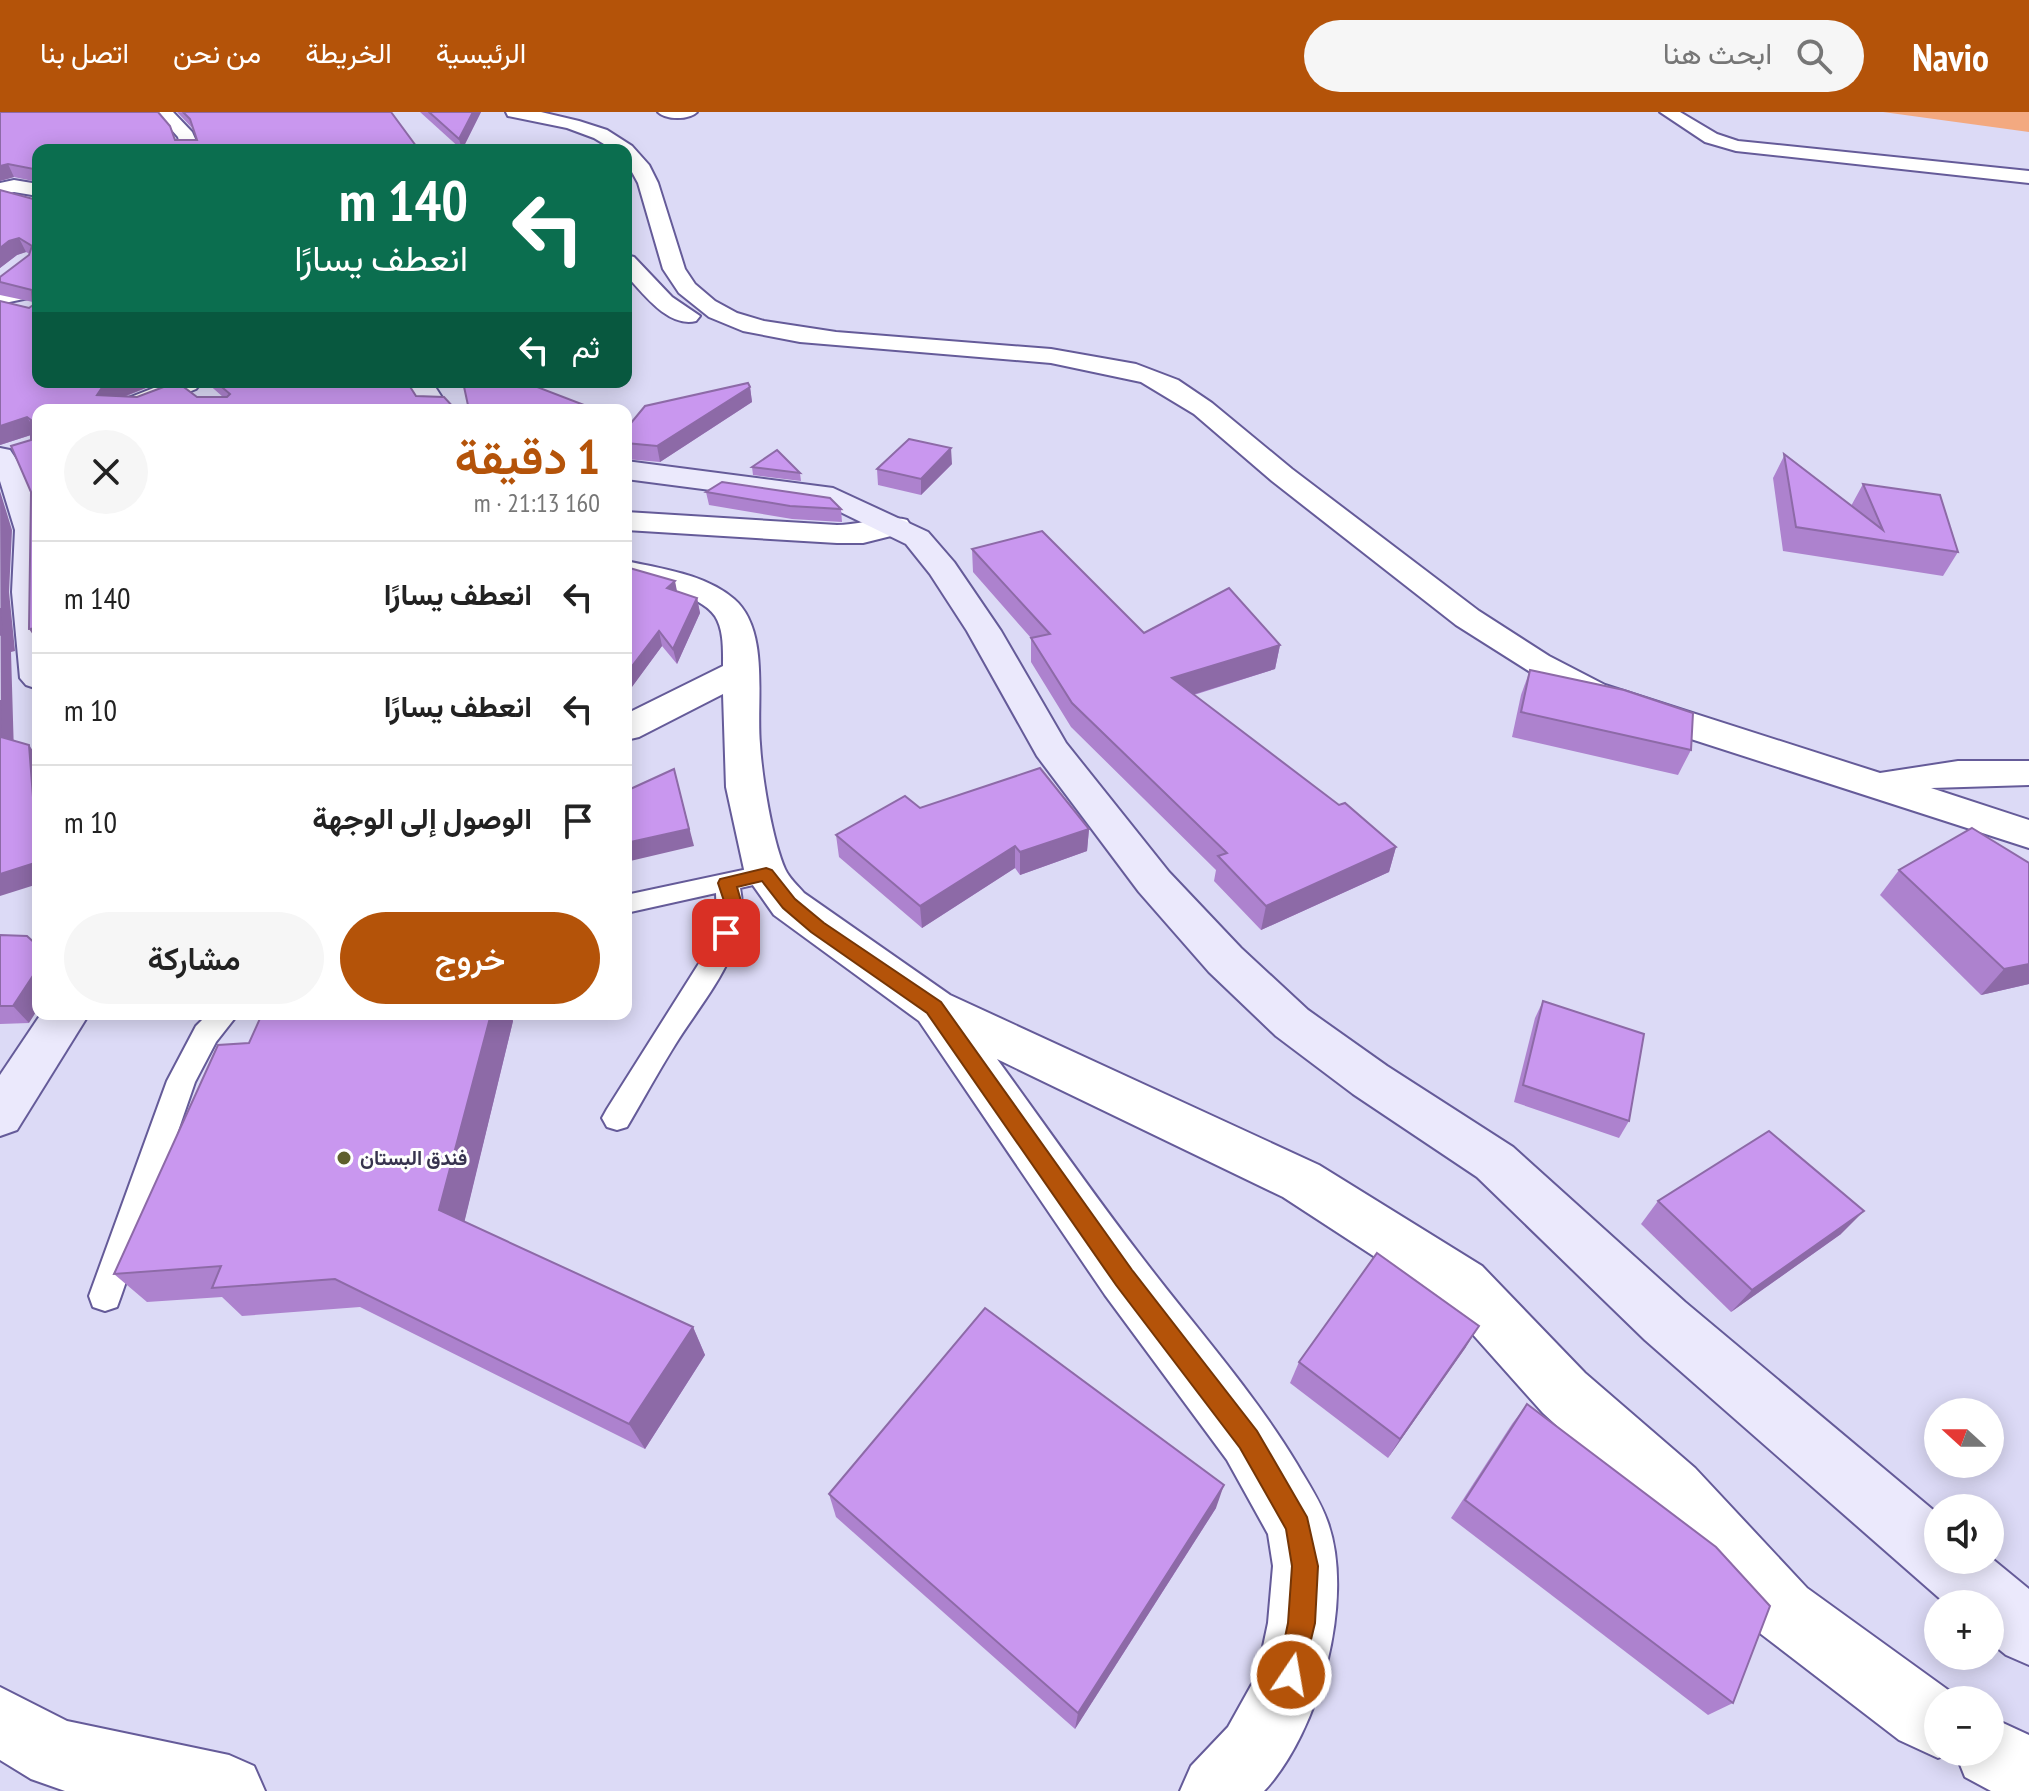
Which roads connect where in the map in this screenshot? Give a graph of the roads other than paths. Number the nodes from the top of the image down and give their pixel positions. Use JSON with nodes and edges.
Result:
{"nodes":[{"id":1,"x":164,"y":112,"type":"edge"},
{"id":2,"x":514,"y":112,"type":"edge"},
{"id":3,"x":666,"y":112,"type":"edge"},
{"id":4,"x":689,"y":112,"type":"edge"},
{"id":5,"x":1668,"y":112,"type":"edge"},
{"id":6,"x":189,"y":144,"type":"edge"},
{"id":7,"x":618,"y":144,"type":"edge"},
{"id":8,"x":632,"y":155,"type":"edge"},
{"id":9,"x":2029,"y":177,"type":"edge"},
{"id":10,"x":32,"y":189,"type":"edge"},
{"id":11,"x":0,"y":190,"type":"edge"},
{"id":12,"x":32,"y":202,"type":"edge"},
{"id":13,"x":18,"y":269,"type":"edge"},
{"id":14,"x":0,"y":283,"type":"edge"},
{"id":15,"x":635,"y":285,"type":"edge"},
{"id":16,"x":670,"y":288,"type":"junction"},
{"id":17,"x":32,"y":290,"type":"edge"},
{"id":18,"x":0,"y":297,"type":"edge"},
{"id":19,"x":0,"y":304,"type":"edge"},
{"id":20,"x":32,"y":312,"type":"edge"},
{"id":21,"x":174,"y":388,"type":"edge"},
{"id":22,"x":193,"y":388,"type":"edge"},
{"id":23,"x":210,"y":401,"type":"edge"},
{"id":24,"x":136,"y":404,"type":"edge"},
{"id":25,"x":10,"y":454,"type":"edge"},
{"id":26,"x":632,"y":471,"type":"edge"},
{"id":27,"x":632,"y":521,"type":"edge"},
{"id":28,"x":896,"y":526,"type":"junction"},
{"id":29,"x":632,"y":571,"type":"edge"},
{"id":30,"x":32,"y":626,"type":"edge"},
{"id":31,"x":741,"y":671,"type":"junction"},
{"id":32,"x":632,"y":726,"type":"edge"},
{"id":33,"x":2029,"y":773,"type":"edge"},
{"id":34,"x":1877,"y":785,"type":"junction"},
{"id":35,"x":2029,"y":834,"type":"edge"},
{"id":36,"x":746,"y":878,"type":"junction"},
{"id":37,"x":632,"y":903,"type":"edge"},
{"id":38,"x":934,"y":1008,"type":"junction"},
{"id":39,"x":62,"y":1020,"type":"edge"},
{"id":40,"x":219,"y":1020,"type":"edge"},
{"id":41,"x":0,"y":1115,"type":"edge"},
{"id":42,"x":617,"y":1118,"type":"dead end"},
{"id":43,"x":105,"y":1296,"type":"dead end"},
{"id":44,"x":1924,"y":1543,"type":"edge"},
{"id":45,"x":1961,"y":1574,"type":"edge"},
{"id":46,"x":2029,"y":1632,"type":"edge"},
{"id":47,"x":1924,"y":1717,"type":"edge"},
{"id":48,"x":0,"y":1721,"type":"edge"},
{"id":49,"x":2004,"y":1760,"type":"edge"},
{"id":50,"x":2029,"y":1773,"type":"edge"},
{"id":51,"x":229,"y":1791,"type":"edge"},
{"id":52,"x":1216,"y":1791,"type":"edge"}],
"edges":[{"from":1,"to":6,"type":"street"},
{"from":2,"to":7,"type":"street"},
{"from":3,"to":4,"type":"street"},
{"from":5,"to":9,"type":"street"},
{"from":8,"to":16,"type":"street"},
{"from":10,"to":11,"type":"street"},
{"from":11,"to":12,"type":"street"},
{"from":13,"to":14,"type":"street"},
{"from":15,"to":16,"type":"street"},
{"from":16,"to":34,"type":"street"},
{"from":17,"to":18,"type":"street"},
{"from":19,"to":20,"type":"street"},
{"from":21,"to":24,"type":"street"},
{"from":22,"to":23,"type":"street"},
{"from":25,"to":30,"type":"street"},
{"from":26,"to":28,"type":"street"},
{"from":27,"to":28,"type":"street"},
{"from":28,"to":44,"type":"street"},
{"from":29,"to":31,"type":"street"},
{"from":31,"to":32,"type":"street"},
{"from":31,"to":36,"type":"street"},
{"from":33,"to":34,"type":"street"},
{"from":34,"to":35,"type":"street"},
{"from":36,"to":37,"type":"lane"},
{"from":36,"to":38,"type":"street"},
{"from":36,"to":42,"type":"lane"},
{"from":38,"to":47,"type":"street"},
{"from":38,"to":52,"type":"street"},
{"from":39,"to":41,"type":"street"},
{"from":40,"to":43,"type":"lane"},
{"from":45,"to":46,"type":"street"},
{"from":48,"to":51,"type":"street"},
{"from":49,"to":50,"type":"street"}]}
